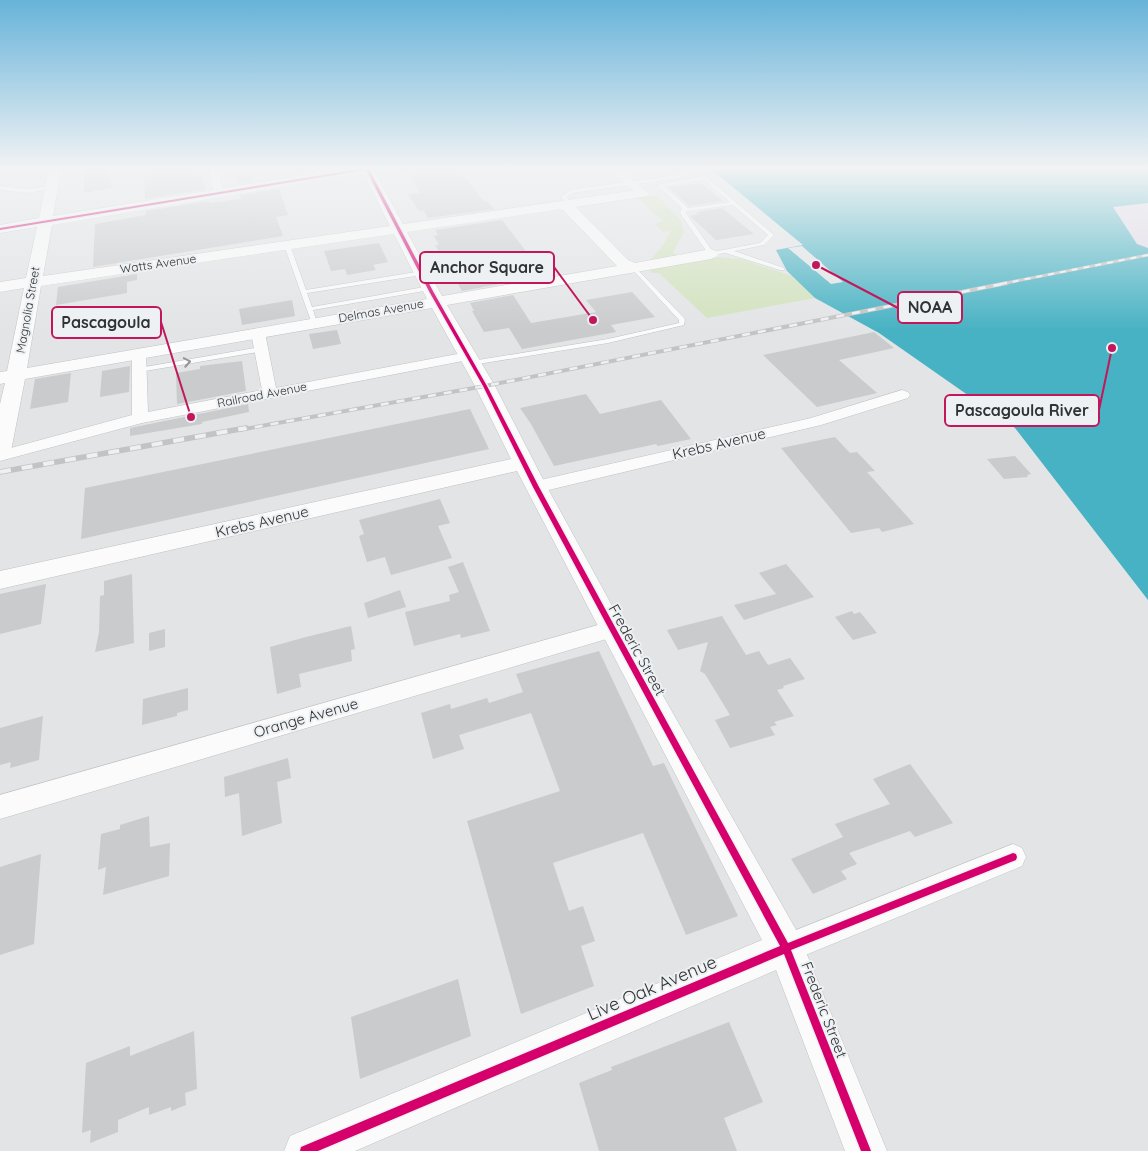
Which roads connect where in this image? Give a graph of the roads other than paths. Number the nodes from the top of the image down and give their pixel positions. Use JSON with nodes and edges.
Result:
{"nodes":[{"id":1,"x":35,"y":223,"type":"edge"},
{"id":2,"x":45,"y":223,"type":"edge"},
{"id":3,"x":396,"y":223,"type":"edge"},
{"id":4,"x":441,"y":223,"type":"edge"},
{"id":5,"x":584,"y":223,"type":"edge"},
{"id":6,"x":691,"y":223,"type":"edge"},
{"id":7,"x":756,"y":223,"type":"edge"},
{"id":8,"x":0,"y":229,"type":"edge"},
{"id":9,"x":399,"y":229,"type":"junction"},
{"id":10,"x":287,"y":245,"type":"junction"},
{"id":11,"x":719,"y":253,"type":"junction"},
{"id":12,"x":634,"y":268,"type":"junction"},
{"id":13,"x":782,"y":269,"type":"dead end"},
{"id":14,"x":33,"y":283,"type":"junction"},
{"id":15,"x":0,"y":287,"type":"edge"},
{"id":16,"x":430,"y":287,"type":"junction"},
{"id":17,"x":304,"y":292,"type":"junction"},
{"id":18,"x":312,"y":316,"type":"junction"},
{"id":19,"x":259,"y":341,"type":"junction"},
{"id":20,"x":470,"y":359,"type":"junction"},
{"id":21,"x":139,"y":362,"type":"junction"},
{"id":22,"x":8,"y":376,"type":"edge"},
{"id":23,"x":270,"y":394,"type":"junction"},
{"id":24,"x":902,"y":395,"type":"dead end"},
{"id":25,"x":140,"y":418,"type":"junction"},
{"id":26,"x":0,"y":451,"type":"edge"},
{"id":27,"x":0,"y":456,"type":"edge"},
{"id":28,"x":523,"y":463,"type":"junction"},
{"id":29,"x":536,"y":487,"type":"junction"},
{"id":30,"x":0,"y":580,"type":"edge"},
{"id":31,"x":612,"y":629,"type":"junction"},
{"id":32,"x":0,"y":807,"type":"edge"},
{"id":33,"x":1013,"y":857,"type":"dead end"},
{"id":34,"x":786,"y":948,"type":"junction"},
{"id":35,"x":305,"y":1151,"type":"edge"},
{"id":36,"x":866,"y":1151,"type":"edge"}],
"edges":[{"from":1,"to":8,"type":"street"},
{"from":2,"to":14,"type":"street","name":"Magnolia Street"},
{"from":3,"to":9,"type":"street","name":"Frederic Street"},
{"from":4,"to":9,"type":"street","name":"Watts Avenue"},
{"from":5,"to":12,"type":"street"},
{"from":6,"to":11,"type":"lane"},
{"from":7,"to":11,"type":"lane","name":"Delmas Avenue"},
{"from":9,"to":10,"type":"street","name":"Watts Avenue"},
{"from":9,"to":16,"type":"street","name":"Frederic Street"},
{"from":10,"to":14,"type":"street","name":"Watts Avenue"},
{"from":10,"to":17,"type":"lane"},
{"from":11,"to":12,"type":"street","name":"Delmas Avenue"},
{"from":11,"to":13,"type":"lane"},
{"from":12,"to":16,"type":"street","name":"Delmas Avenue"},
{"from":12,"to":20,"type":"lane"},
{"from":14,"to":15,"type":"street","name":"Watts Avenue"},
{"from":14,"to":22,"type":"street","name":"Magnolia Street"},
{"from":16,"to":17,"type":"lane"},
{"from":16,"to":18,"type":"street","name":"Delmas Avenue"},
{"from":16,"to":20,"type":"street","name":"Frederic Street"},
{"from":17,"to":18,"type":"lane"},
{"from":18,"to":19,"type":"street","name":"Delmas Avenue"},
{"from":19,"to":21,"type":"street","name":"Delmas Avenue"},
{"from":19,"to":23,"type":"street"},
{"from":20,"to":23,"type":"street","name":"Railroad Avenue"},
{"from":20,"to":28,"type":"street","name":"Frederic Street"},
{"from":21,"to":22,"type":"street","name":"Delmas Avenue"},
{"from":21,"to":25,"type":"street"},
{"from":22,"to":26,"type":"street","name":"Magnolia Street"},
{"from":23,"to":25,"type":"street","name":"Railroad Avenue"},
{"from":24,"to":29,"type":"street","name":"Krebs Avenue"},
{"from":25,"to":27,"type":"street","name":"Railroad Avenue"},
{"from":28,"to":29,"type":"street","name":"Frederic Street"},
{"from":28,"to":30,"type":"street","name":"Krebs Avenue"},
{"from":29,"to":31,"type":"street","name":"Frederic Street"},
{"from":31,"to":32,"type":"street","name":"Orange Avenue"},
{"from":31,"to":34,"type":"street","name":"Frederic Street"},
{"from":33,"to":34,"type":"street","name":"Live Oak Avenue"},
{"from":34,"to":35,"type":"street","name":"Live Oak Avenue"},
{"from":34,"to":36,"type":"street","name":"Frederic Street"}]}
